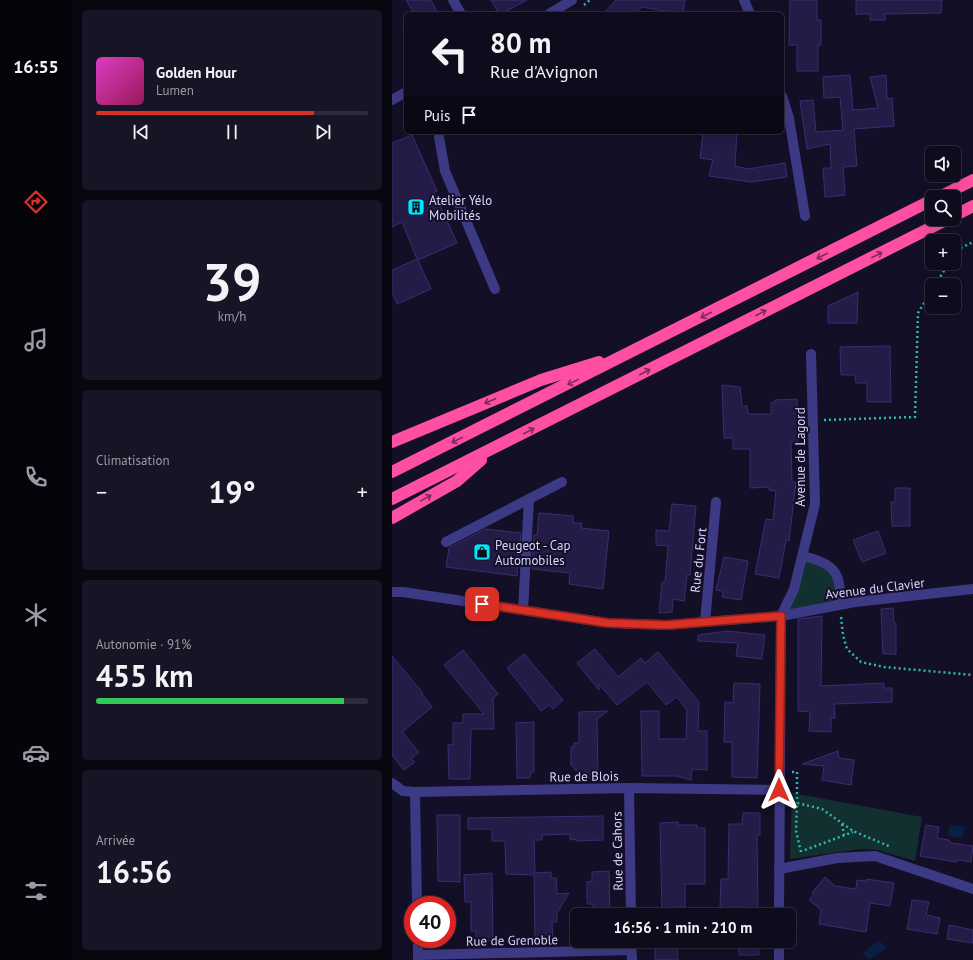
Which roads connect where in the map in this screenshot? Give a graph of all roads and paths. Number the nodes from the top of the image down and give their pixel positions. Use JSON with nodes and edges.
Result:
{"nodes":[{"id":1,"x":453,"y":0,"type":"edge"},
{"id":2,"x":572,"y":0,"type":"edge"},
{"id":3,"x":744,"y":0,"type":"edge"},
{"id":4,"x":460,"y":12,"type":"edge"},
{"id":5,"x":552,"y":12,"type":"edge"},
{"id":6,"x":749,"y":12,"type":"edge"},
{"id":7,"x":404,"y":93,"type":"edge"},
{"id":8,"x":392,"y":100,"type":"edge"},
{"id":9,"x":784,"y":102,"type":"edge"},
{"id":10,"x":439,"y":137,"type":"dead end"},
{"id":11,"x":973,"y":180,"type":"edge"},
{"id":12,"x":953,"y":190,"type":"edge"},
{"id":13,"x":925,"y":204,"type":"edge"},
{"id":14,"x":973,"y":206,"type":"edge"},
{"id":15,"x":961,"y":212,"type":"edge"},
{"id":16,"x":805,"y":216,"type":"dead end"},
{"id":17,"x":934,"y":226,"type":"edge"},
{"id":18,"x":973,"y":242,"type":"edge"},
{"id":19,"x":961,"y":248,"type":"edge"},
{"id":20,"x":495,"y":289,"type":"dead end"},
{"id":21,"x":925,"y":302,"type":"edge"},
{"id":22,"x":633,"y":352,"type":"junction"},
{"id":23,"x":811,"y":354,"type":"dead end"},
{"id":24,"x":813,"y":421,"type":"junction"},
{"id":25,"x":392,"y":442,"type":"edge"},
{"id":26,"x":494,"y":448,"type":"junction"},
{"id":27,"x":392,"y":472,"type":"edge"},
{"id":28,"x":562,"y":482,"type":"dead end"},
{"id":29,"x":392,"y":499,"type":"edge"},
{"id":30,"x":529,"y":499,"type":"junction"},
{"id":31,"x":716,"y":502,"type":"dead end"},
{"id":32,"x":392,"y":518,"type":"edge"},
{"id":33,"x":446,"y":542,"type":"dead end"},
{"id":34,"x":803,"y":556,"type":"junction"},
{"id":35,"x":973,"y":589,"type":"edge"},
{"id":36,"x":392,"y":592,"type":"edge"},
{"id":37,"x":840,"y":604,"type":"junction"},
{"id":38,"x":523,"y":610,"type":"junction"},
{"id":39,"x":781,"y":616,"type":"junction"},
{"id":40,"x":705,"y":622,"type":"junction"},
{"id":41,"x":973,"y":675,"type":"edge"},
{"id":42,"x":392,"y":782,"type":"edge"},
{"id":43,"x":629,"y":788,"type":"junction"},
{"id":44,"x":779,"y":790,"type":"junction"},
{"id":45,"x":415,"y":792,"type":"junction"},
{"id":46,"x":842,"y":823,"type":"junction"},
{"id":47,"x":853,"y":832,"type":"junction"},
{"id":48,"x":844,"y":835,"type":"junction"},
{"id":49,"x":896,"y":849,"type":"dead end"},
{"id":50,"x":801,"y":852,"type":"junction"},
{"id":51,"x":804,"y":864,"type":"junction"},
{"id":52,"x":779,"y":869,"type":"junction"},
{"id":53,"x":973,"y":889,"type":"edge"},
{"id":54,"x":417,"y":896,"type":"edge"},
{"id":55,"x":631,"y":908,"type":"edge"},
{"id":56,"x":779,"y":908,"type":"edge"},
{"id":57,"x":779,"y":948,"type":"edge"},
{"id":58,"x":632,"y":950,"type":"edge"},
{"id":59,"x":418,"y":957,"type":"edge"},
{"id":60,"x":779,"y":960,"type":"edge"}],
"edges":[{"from":1,"to":4,"type":"street"},
{"from":2,"to":5,"type":"street"},
{"from":3,"to":6,"type":"street"},
{"from":7,"to":8,"type":"street"},
{"from":9,"to":16,"type":"street"},
{"from":10,"to":20,"type":"street"},
{"from":11,"to":12,"type":"highway"},
{"from":13,"to":22,"type":"highway","one_way":true},
{"from":14,"to":15,"type":"highway"},
{"from":26,"to":17,"type":"highway","one_way":true},
{"from":18,"to":19,"type":"path"},
{"from":21,"to":24,"type":"path"},
{"from":22,"to":25,"type":"highway","one_way":true},
{"from":22,"to":27,"type":"highway","one_way":true},
{"from":23,"to":24,"type":"street","name":"Avenue de Lagord"},
{"from":24,"to":34,"type":"street","name":"Avenue de Lagord"},
{"from":26,"to":29,"type":"highway"},
{"from":32,"to":26,"type":"highway","one_way":true},
{"from":28,"to":30,"type":"street"},
{"from":30,"to":33,"type":"street"},
{"from":30,"to":38,"type":"street"},
{"from":31,"to":40,"type":"street","name":"Rue du Fort"},
{"from":34,"to":37,"type":"street"},
{"from":34,"to":39,"type":"street","name":"Avenue de Lagord"},
{"from":35,"to":37,"type":"street","name":"Avenue du Clavier"},
{"from":36,"to":38,"type":"street","name":"Avenue du Clavier"},
{"from":37,"to":39,"type":"street","name":"Avenue du Clavier"},
{"from":37,"to":41,"type":"path"},
{"from":38,"to":40,"type":"street","name":"Avenue du Clavier"},
{"from":39,"to":40,"type":"street","name":"Avenue du Clavier"},
{"from":39,"to":44,"type":"street","name":"Avenue de Lagord"},
{"from":42,"to":45,"type":"street","name":"Rue de Blois"},
{"from":43,"to":44,"type":"street","name":"Rue de Blois"},
{"from":43,"to":45,"type":"street","name":"Rue de Blois"},
{"from":43,"to":55,"type":"street","name":"Rue de Cahors"},
{"from":44,"to":52,"type":"street","name":"Avenue de Lagord"},
{"from":45,"to":54,"type":"street"},
{"from":46,"to":47,"type":"path"},
{"from":46,"to":48,"type":"path"},
{"from":46,"to":50,"type":"path"},
{"from":47,"to":48,"type":"path"},
{"from":47,"to":49,"type":"path"},
{"from":48,"to":50,"type":"path"},
{"from":50,"to":51,"type":"path"},
{"from":51,"to":52,"type":"street"},
{"from":51,"to":53,"type":"street"},
{"from":52,"to":56,"type":"street","name":"Avenue de Lagord"},
{"from":57,"to":60,"type":"street"},
{"from":58,"to":59,"type":"street","name":"Rue de Grenoble"}]}
